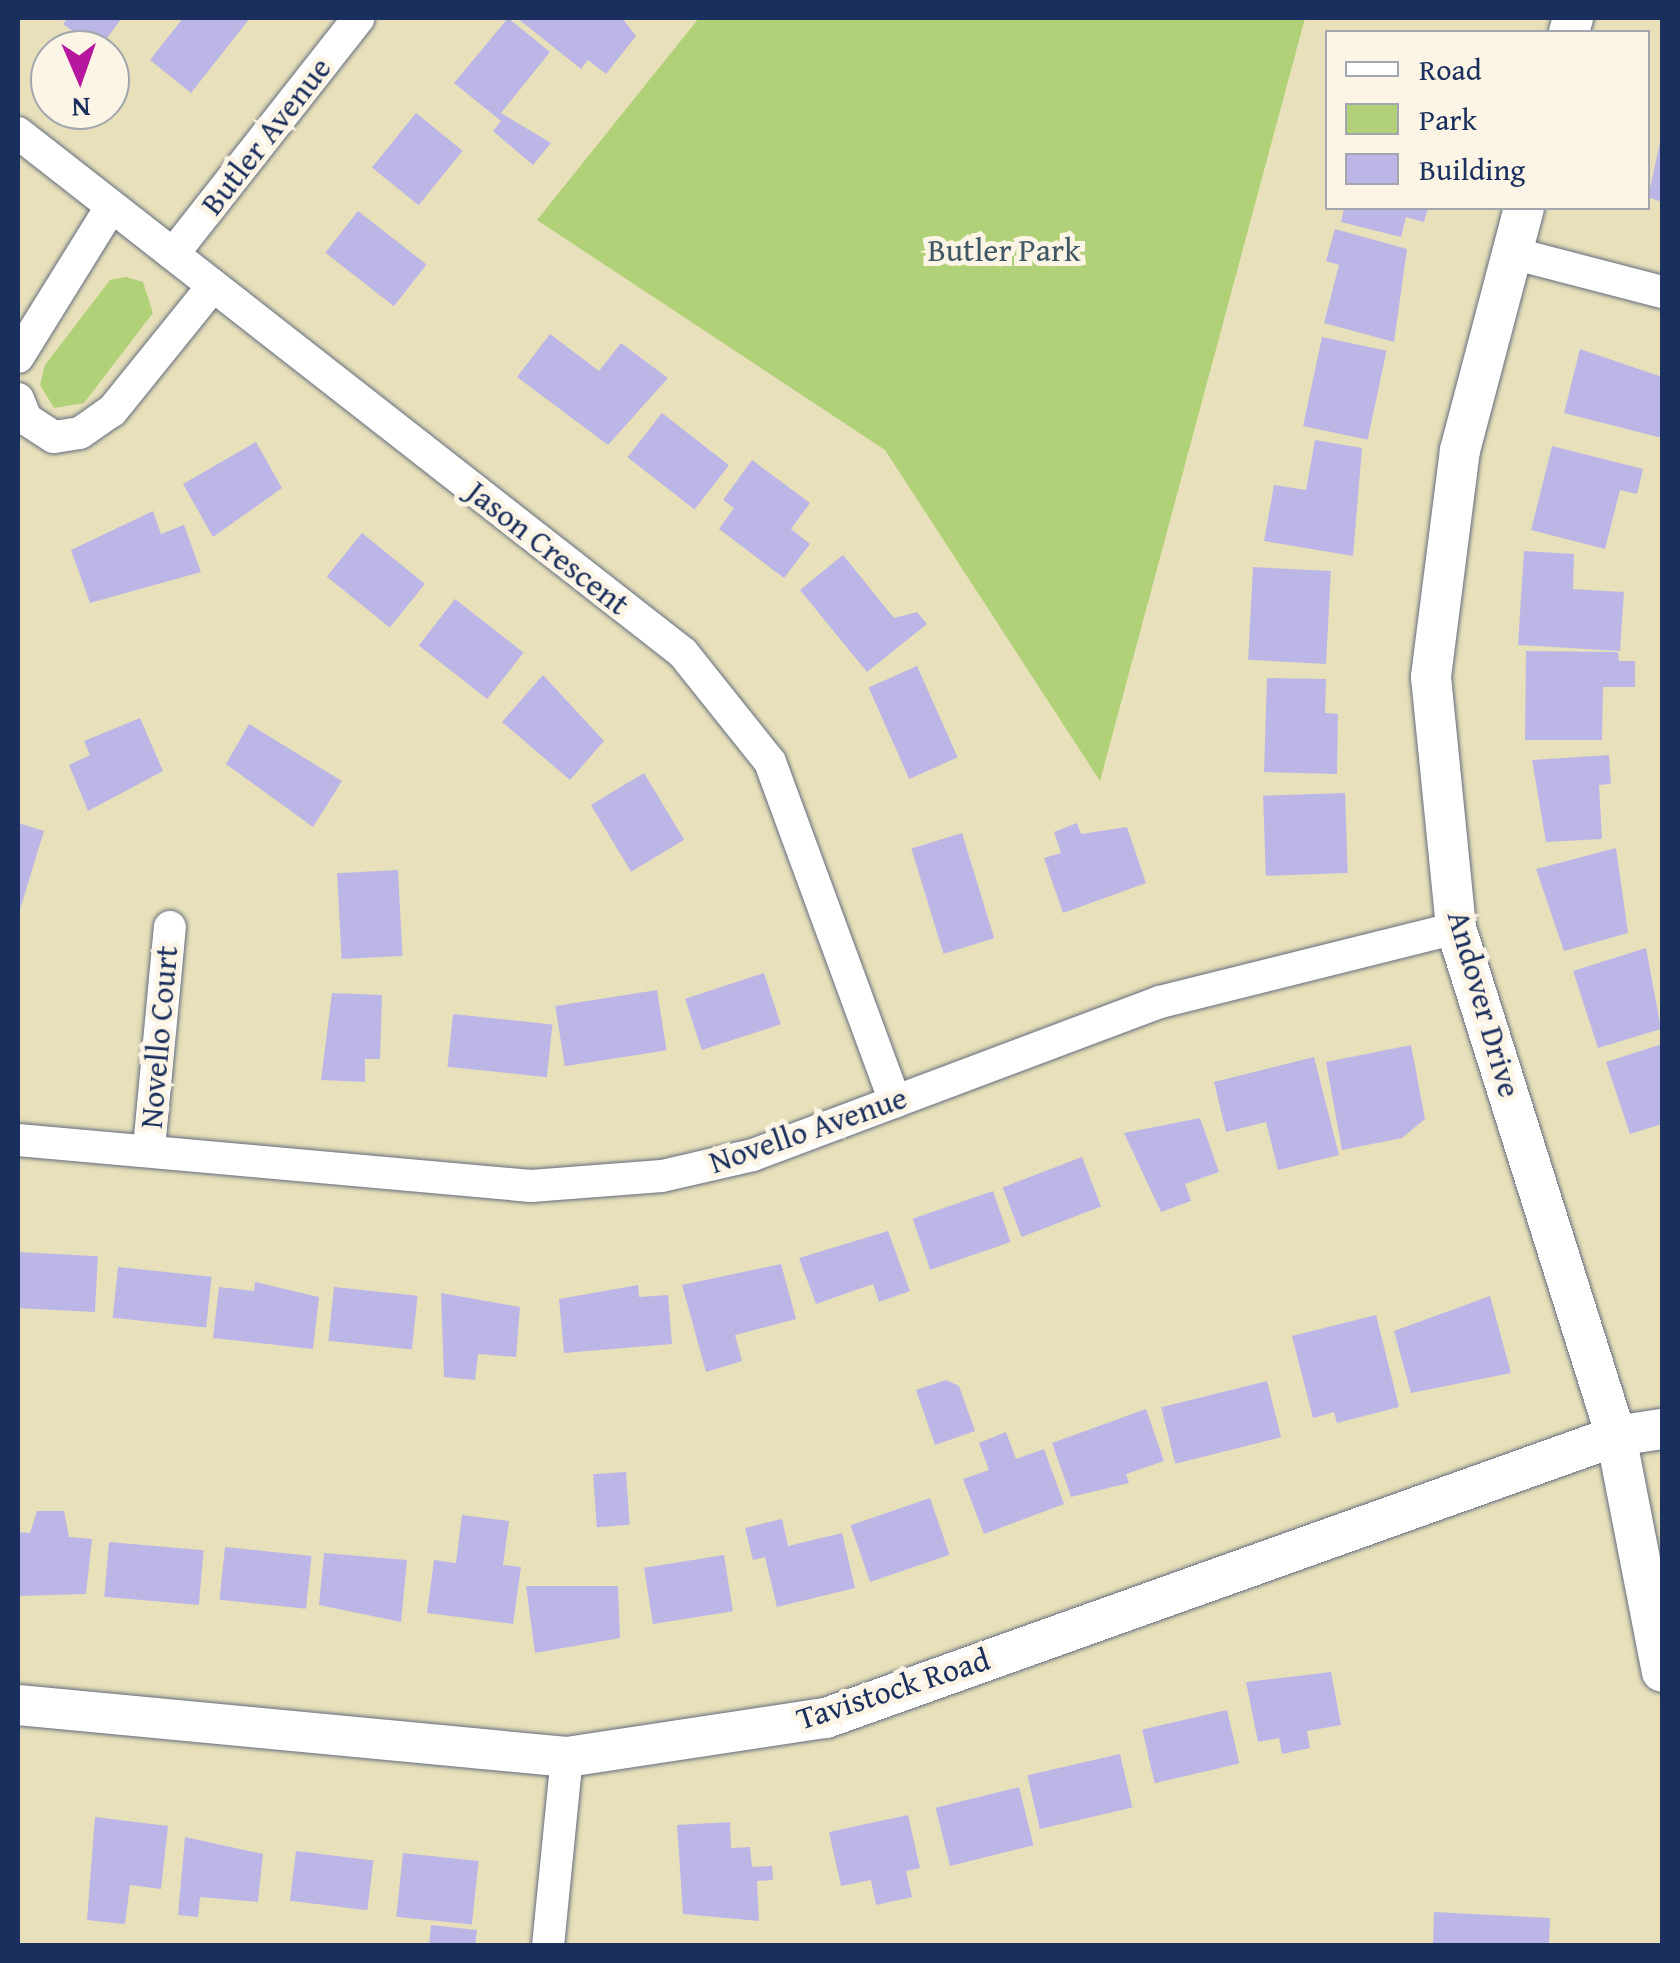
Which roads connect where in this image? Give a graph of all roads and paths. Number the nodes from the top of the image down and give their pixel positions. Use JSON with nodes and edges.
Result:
{"nodes":[{"id":1,"x":359,"y":18,"type":"edge"},
{"id":2,"x":18,"y":133,"type":"edge"},
{"id":3,"x":111,"y":206,"type":"junction"},
{"id":4,"x":1523,"y":210,"type":"edge"},
{"id":5,"x":1512,"y":253,"type":"junction"},
{"id":6,"x":172,"y":254,"type":"junction"},
{"id":7,"x":213,"y":286,"type":"junction"},
{"id":8,"x":1662,"y":292,"type":"edge"},
{"id":9,"x":18,"y":356,"type":"edge"},
{"id":10,"x":18,"y":399,"type":"edge"},
{"id":11,"x":170,"y":927,"type":"dead end"},
{"id":12,"x":1456,"y":928,"type":"junction"},
{"id":13,"x":895,"y":1102,"type":"junction"},
{"id":14,"x":18,"y":1140,"type":"edge"},
{"id":15,"x":149,"y":1148,"type":"junction"},
{"id":16,"x":1662,"y":1429,"type":"edge"},
{"id":17,"x":1616,"y":1436,"type":"junction"},
{"id":18,"x":1662,"y":1672,"type":"edge"},
{"id":19,"x":18,"y":1705,"type":"edge"},
{"id":20,"x":568,"y":1757,"type":"junction"},
{"id":21,"x":548,"y":1946,"type":"edge"}],
"edges":[{"from":1,"to":6,"type":"street","name":"Butler Avenue"},
{"from":2,"to":3,"type":"street","name":"Jason Crescent"},
{"from":3,"to":6,"type":"street","name":"Jason Crescent"},
{"from":3,"to":9,"type":"street"},
{"from":4,"to":5,"type":"street","name":"Andover Drive"},
{"from":5,"to":8,"type":"street"},
{"from":5,"to":12,"type":"street","name":"Andover Drive"},
{"from":6,"to":7,"type":"street","name":"Jason Crescent"},
{"from":7,"to":10,"type":"street"},
{"from":7,"to":13,"type":"street","name":"Jason Crescent"},
{"from":11,"to":15,"type":"street","name":"Novello Court"},
{"from":12,"to":13,"type":"street","name":"Novello Avenue"},
{"from":12,"to":17,"type":"street","name":"Andover Drive"},
{"from":13,"to":15,"type":"street","name":"Novello Avenue"},
{"from":14,"to":15,"type":"street","name":"Novello Avenue"},
{"from":16,"to":17,"type":"street","name":"Tavistock Road"},
{"from":17,"to":18,"type":"street","name":"Andover Drive"},
{"from":17,"to":20,"type":"street","name":"Tavistock Road"},
{"from":19,"to":20,"type":"street","name":"Tavistock Road"},
{"from":20,"to":21,"type":"street"}]}
